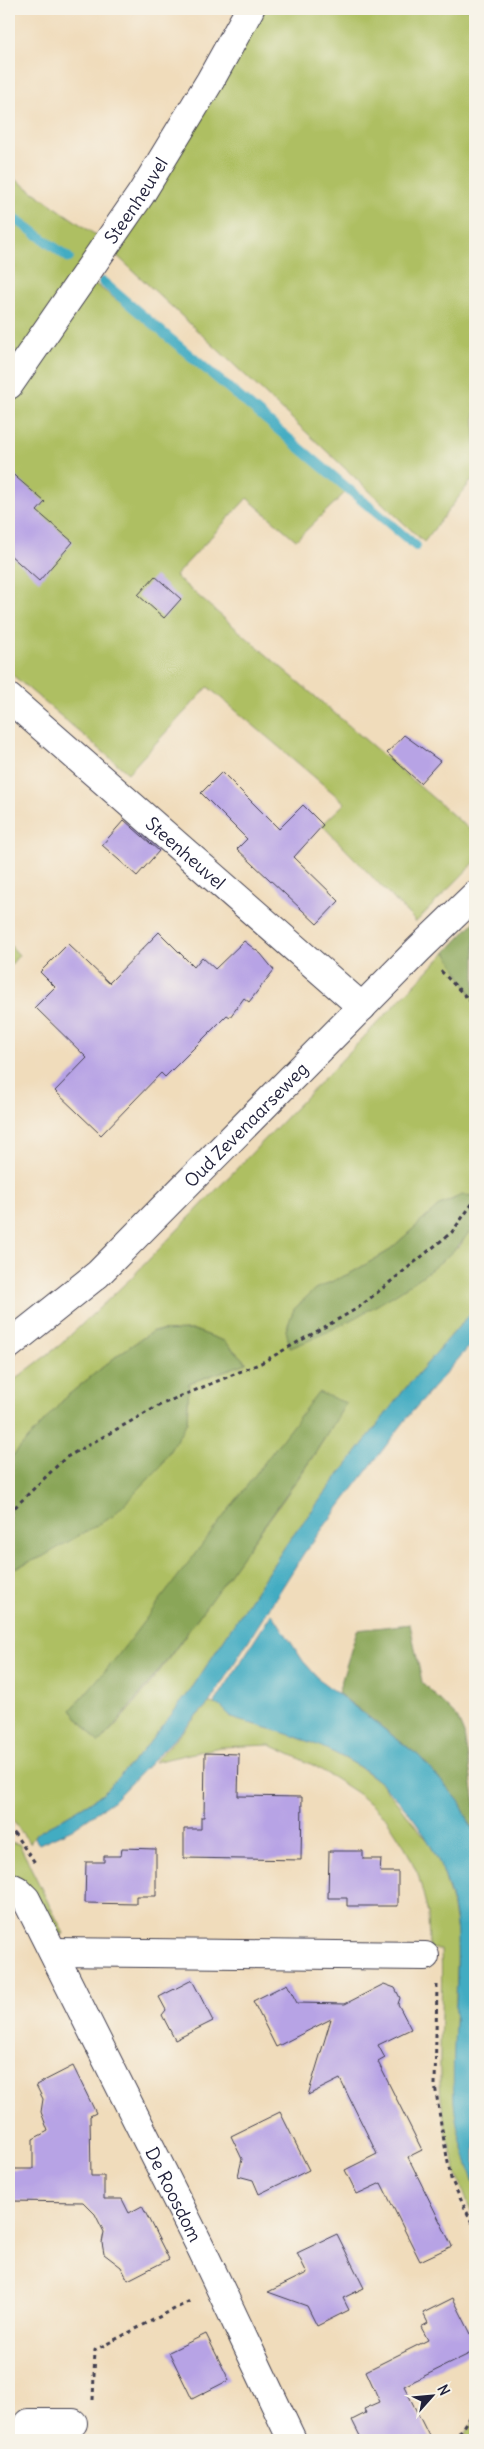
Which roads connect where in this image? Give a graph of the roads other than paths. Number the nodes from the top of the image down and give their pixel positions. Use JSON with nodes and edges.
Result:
{"nodes":[{"id":1,"x":250,"y":9,"type":"edge"},
{"id":2,"x":9,"y":385,"type":"edge"},
{"id":3,"x":9,"y":698,"type":"edge"},
{"id":4,"x":475,"y":895,"type":"edge"},
{"id":5,"x":362,"y":1007,"type":"junction"},
{"id":6,"x":9,"y":1345,"type":"edge"},
{"id":7,"x":9,"y":1886,"type":"edge"},
{"id":8,"x":53,"y":1952,"type":"junction"},
{"id":9,"x":425,"y":1956,"type":"road end"},
{"id":10,"x":73,"y":2424,"type":"road end"},
{"id":11,"x":9,"y":2437,"type":"edge"},
{"id":12,"x":292,"y":2440,"type":"edge"}],
"edges":[{"from":1,"to":2,"type":"street","name":"Steenheuvel"},
{"from":3,"to":5,"type":"street","name":"Steenheuvel"},
{"from":4,"to":5,"type":"street","name":"Oud Zevenaarseweg"},
{"from":5,"to":6,"type":"street","name":"Oud Zevenaarseweg"},
{"from":7,"to":8,"type":"street","name":"De Roosdom"},
{"from":8,"to":9,"type":"street"},
{"from":8,"to":12,"type":"street","name":"De Roosdom"},
{"from":10,"to":11,"type":"street"}]}
